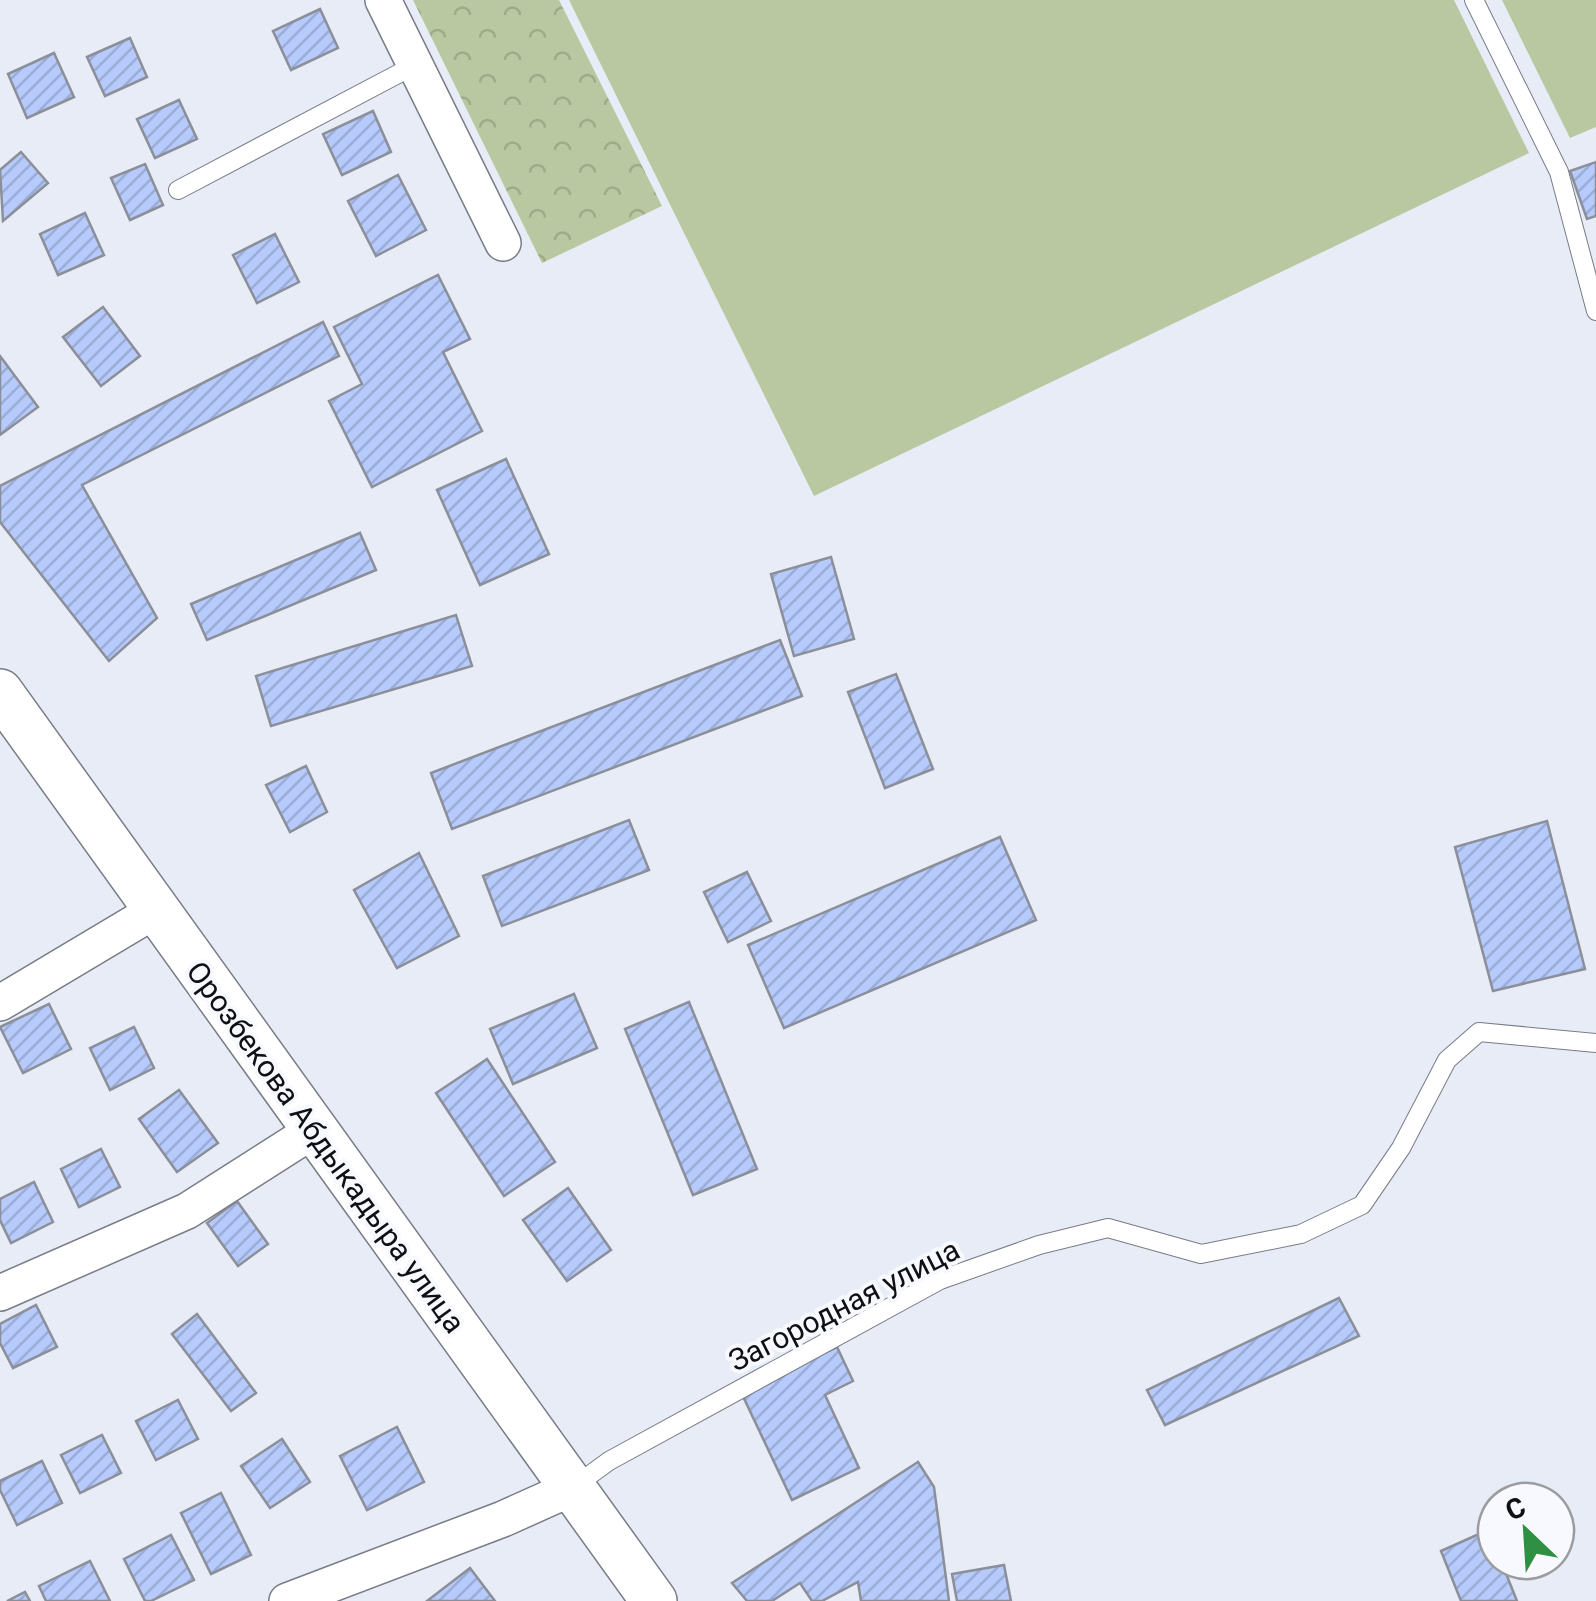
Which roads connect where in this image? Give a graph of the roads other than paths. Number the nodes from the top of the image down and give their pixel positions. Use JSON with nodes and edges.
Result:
{"nodes":[{"id":1,"x":383,"y":0,"type":"edge"},
{"id":2,"x":1474,"y":0,"type":"edge"},
{"id":3,"x":416,"y":66,"type":"junction"},
{"id":4,"x":178,"y":190,"type":"dead end"},
{"id":5,"x":504,"y":243,"type":"dead end"},
{"id":6,"x":1596,"y":311,"type":"edge"},
{"id":7,"x":0,"y":692,"type":"edge"},
{"id":8,"x":156,"y":910,"type":"junction"},
{"id":9,"x":0,"y":1003,"type":"edge"},
{"id":10,"x":1596,"y":1043,"type":"edge"},
{"id":11,"x":314,"y":1130,"type":"junction"},
{"id":12,"x":0,"y":1293,"type":"edge"},
{"id":13,"x":572,"y":1488,"type":"junction"},
{"id":14,"x":287,"y":1601,"type":"edge"},
{"id":15,"x":654,"y":1601,"type":"edge"}],
"edges":[{"from":1,"to":3,"type":"street"},
{"from":2,"to":6,"type":"lane"},
{"from":3,"to":4,"type":"lane"},
{"from":3,"to":5,"type":"street"},
{"from":7,"to":8,"type":"street","name":"Орозбекова Абдыкадыра улица"},
{"from":8,"to":9,"type":"street"},
{"from":8,"to":11,"type":"street","name":"Орозбекова Абдыкадыра улица"},
{"from":10,"to":13,"type":"lane","name":"Загородная улица"},
{"from":11,"to":12,"type":"street"},
{"from":11,"to":13,"type":"street","name":"Орозбекова Абдыкадыра улица"},
{"from":13,"to":14,"type":"street"},
{"from":13,"to":15,"type":"street","name":"Орозбекова Абдыкадыра улица"}]}
